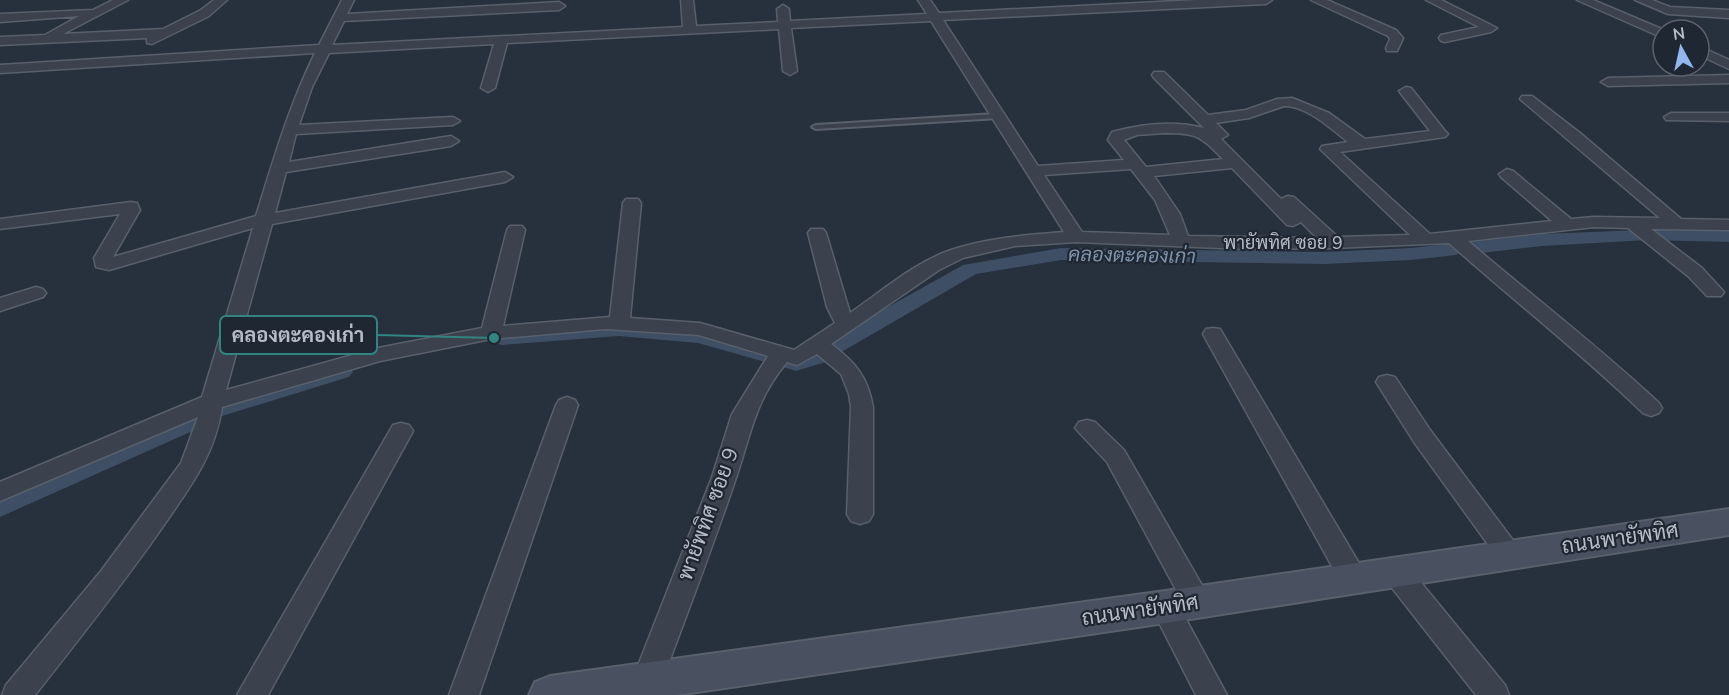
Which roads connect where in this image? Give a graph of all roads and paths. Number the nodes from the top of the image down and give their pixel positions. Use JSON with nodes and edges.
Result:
{"nodes":[{"id":1,"x":122,"y":0,"type":"edge"},
{"id":2,"x":221,"y":0,"type":"edge"},
{"id":3,"x":348,"y":0,"type":"edge"},
{"id":4,"x":687,"y":0,"type":"edge"},
{"id":5,"x":924,"y":0,"type":"edge"},
{"id":6,"x":932,"y":0,"type":"edge"},
{"id":7,"x":1266,"y":0,"type":"edge"},
{"id":8,"x":1317,"y":0,"type":"edge"},
{"id":9,"x":1432,"y":0,"type":"edge"},
{"id":10,"x":1583,"y":0,"type":"edge"},
{"id":11,"x":1672,"y":0,"type":"edge"},
{"id":12,"x":1645,"y":1,"type":"edge"},
{"id":13,"x":1090,"y":5,"type":"edge"},
{"id":14,"x":783,"y":9,"type":"dead end"},
{"id":15,"x":558,"y":11,"type":"edge"},
{"id":16,"x":98,"y":12,"type":"junction"},
{"id":17,"x":1729,"y":14,"type":"edge"},
{"id":18,"x":0,"y":18,"type":"edge"},
{"id":19,"x":339,"y":18,"type":"junction"},
{"id":20,"x":939,"y":19,"type":"junction"},
{"id":21,"x":784,"y":26,"type":"junction"},
{"id":22,"x":1651,"y":29,"type":"edge"},
{"id":23,"x":690,"y":31,"type":"junction"},
{"id":24,"x":164,"y":33,"type":"junction"},
{"id":25,"x":561,"y":37,"type":"junction"},
{"id":26,"x":1445,"y":38,"type":"dead end"},
{"id":27,"x":41,"y":39,"type":"junction"},
{"id":28,"x":502,"y":40,"type":"junction"},
{"id":29,"x":0,"y":41,"type":"edge"},
{"id":30,"x":1392,"y":48,"type":"dead end"},
{"id":31,"x":323,"y":49,"type":"junction"},
{"id":32,"x":1711,"y":56,"type":"edge"},
{"id":33,"x":0,"y":62,"type":"edge"},
{"id":34,"x":113,"y":63,"type":"junction"},
{"id":35,"x":1729,"y":65,"type":"edge"},
{"id":36,"x":0,"y":69,"type":"edge"},
{"id":37,"x":790,"y":71,"type":"dead end"},
{"id":38,"x":1159,"y":75,"type":"dead end"},
{"id":39,"x":1729,"y":79,"type":"edge"},
{"id":40,"x":1608,"y":82,"type":"dead end"},
{"id":41,"x":488,"y":88,"type":"dead end"},
{"id":42,"x":1406,"y":92,"type":"dead end"},
{"id":43,"x":1527,"y":99,"type":"dead end"},
{"id":44,"x":996,"y":116,"type":"junction"},
{"id":45,"x":1671,"y":117,"type":"dead end"},
{"id":46,"x":1729,"y":117,"type":"edge"},
{"id":47,"x":453,"y":120,"type":"dead end"},
{"id":48,"x":1205,"y":120,"type":"junction"},
{"id":49,"x":816,"y":127,"type":"dead end"},
{"id":50,"x":291,"y":130,"type":"junction"},
{"id":51,"x":451,"y":141,"type":"dead end"},
{"id":52,"x":1361,"y":144,"type":"junction"},
{"id":53,"x":1234,"y":163,"type":"junction"},
{"id":54,"x":279,"y":168,"type":"junction"},
{"id":55,"x":1137,"y":168,"type":"junction"},
{"id":56,"x":1033,"y":171,"type":"junction"},
{"id":57,"x":1507,"y":174,"type":"dead end"},
{"id":58,"x":505,"y":177,"type":"dead end"},
{"id":59,"x":633,"y":203,"type":"dead end"},
{"id":60,"x":263,"y":220,"type":"junction"},
{"id":61,"x":1293,"y":220,"type":"dead end"},
{"id":62,"x":1632,"y":223,"type":"junction"},
{"id":63,"x":0,"y":224,"type":"edge"},
{"id":64,"x":1566,"y":224,"type":"junction"},
{"id":65,"x":1677,"y":224,"type":"junction"},
{"id":66,"x":1729,"y":225,"type":"edge"},
{"id":67,"x":516,"y":231,"type":"dead end"},
{"id":68,"x":817,"y":233,"type":"dead end"},
{"id":69,"x":1076,"y":237,"type":"junction"},
{"id":70,"x":1453,"y":237,"type":"junction"},
{"id":71,"x":1426,"y":240,"type":"junction"},
{"id":72,"x":1181,"y":242,"type":"junction"},
{"id":73,"x":1333,"y":243,"type":"junction"},
{"id":74,"x":1714,"y":292,"type":"dead end"},
{"id":75,"x":36,"y":293,"type":"dead end"},
{"id":76,"x":0,"y":305,"type":"edge"},
{"id":77,"x":619,"y":324,"type":"junction"},
{"id":78,"x":846,"y":325,"type":"junction"},
{"id":79,"x":491,"y":333,"type":"junction"},
{"id":80,"x":1213,"y":333,"type":"dead end"},
{"id":81,"x":817,"y":344,"type":"junction"},
{"id":82,"x":789,"y":356,"type":"junction"},
{"id":83,"x":1387,"y":382,"type":"dead end"},
{"id":84,"x":212,"y":402,"type":"junction"},
{"id":85,"x":567,"y":405,"type":"dead end"},
{"id":86,"x":1651,"y":408,"type":"dead end"},
{"id":87,"x":1087,"y":428,"type":"dead end"},
{"id":88,"x":401,"y":431,"type":"dead end"},
{"id":89,"x":0,"y":492,"type":"edge"},
{"id":90,"x":860,"y":514,"type":"dead end"},
{"id":91,"x":1729,"y":522,"type":"edge"},
{"id":92,"x":1509,"y":554,"type":"junction"},
{"id":93,"x":1395,"y":571,"type":"junction"},
{"id":94,"x":1353,"y":578,"type":"junction"},
{"id":95,"x":1181,"y":604,"type":"junction"},
{"id":96,"x":647,"y":681,"type":"junction"},
{"id":97,"x":17,"y":695,"type":"edge"},
{"id":98,"x":252,"y":695,"type":"edge"},
{"id":99,"x":464,"y":695,"type":"edge"},
{"id":100,"x":550,"y":695,"type":"edge"},
{"id":101,"x":1212,"y":695,"type":"edge"},
{"id":102,"x":1494,"y":695,"type":"edge"}],
"edges":[{"from":1,"to":16,"type":"street"},
{"from":2,"to":24,"type":"street"},
{"from":3,"to":19,"type":"street"},
{"from":4,"to":23,"type":"street"},
{"from":5,"to":20,"type":"street"},
{"from":6,"to":20,"type":"street"},
{"from":7,"to":13,"type":"street"},
{"from":8,"to":30,"type":"street"},
{"from":9,"to":26,"type":"street"},
{"from":10,"to":22,"type":"street"},
{"from":11,"to":12,"type":"street"},
{"from":12,"to":17,"type":"street"},
{"from":13,"to":20,"type":"street"},
{"from":14,"to":21,"type":"street"},
{"from":15,"to":19,"type":"street"},
{"from":15,"to":25,"type":"street"},
{"from":16,"to":18,"type":"street"},
{"from":16,"to":27,"type":"street"},
{"from":19,"to":31,"type":"street"},
{"from":20,"to":21,"type":"street"},
{"from":20,"to":44,"type":"street"},
{"from":21,"to":23,"type":"street"},
{"from":21,"to":37,"type":"street"},
{"from":23,"to":25,"type":"street"},
{"from":24,"to":27,"type":"street"},
{"from":24,"to":34,"type":"street"},
{"from":25,"to":28,"type":"street"},
{"from":27,"to":29,"type":"street"},
{"from":27,"to":33,"type":"street"},
{"from":28,"to":31,"type":"street"},
{"from":28,"to":41,"type":"street"},
{"from":31,"to":34,"type":"street"},
{"from":31,"to":50,"type":"street"},
{"from":32,"to":35,"type":"street"},
{"from":34,"to":36,"type":"street"},
{"from":38,"to":48,"type":"street"},
{"from":39,"to":40,"type":"street"},
{"from":42,"to":52,"type":"street"},
{"from":43,"to":65,"type":"street"},
{"from":44,"to":49,"type":"lane"},
{"from":44,"to":56,"type":"street"},
{"from":45,"to":46,"type":"street"},
{"from":47,"to":50,"type":"street"},
{"from":48,"to":52,"type":"street"},
{"from":48,"to":73,"type":"street"},
{"from":50,"to":54,"type":"street"},
{"from":51,"to":54,"type":"street"},
{"from":52,"to":71,"type":"street"},
{"from":53,"to":55,"type":"street"},
{"from":53,"to":55,"type":"street"},
{"from":53,"to":61,"type":"street"},
{"from":54,"to":60,"type":"street"},
{"from":55,"to":56,"type":"street"},
{"from":55,"to":72,"type":"street"},
{"from":56,"to":69,"type":"street"},
{"from":57,"to":64,"type":"street"},
{"from":58,"to":60,"type":"street"},
{"from":59,"to":77,"type":"street"},
{"from":60,"to":63,"type":"street"},
{"from":60,"to":84,"type":"street"},
{"from":62,"to":64,"type":"street","name":"พายัพทิศ ซอย 9"},
{"from":62,"to":65,"type":"street","name":"พายัพทิศ ซอย 9"},
{"from":62,"to":74,"type":"street"},
{"from":64,"to":70,"type":"street","name":"พายัพทิศ ซอย 9"},
{"from":65,"to":66,"type":"street","name":"พายัพทิศ ซอย 9"},
{"from":67,"to":79,"type":"street"},
{"from":68,"to":78,"type":"street"},
{"from":69,"to":72,"type":"street","name":"พายัพทิศ ซอย 9"},
{"from":69,"to":78,"type":"street","name":"พายัพทิศ ซอย 9"},
{"from":70,"to":71,"type":"street","name":"พายัพทิศ ซอย 9"},
{"from":70,"to":86,"type":"street"},
{"from":71,"to":73,"type":"street","name":"พายัพทิศ ซอย 9"},
{"from":72,"to":73,"type":"street","name":"พายัพทิศ ซอย 9"},
{"from":75,"to":76,"type":"street"},
{"from":77,"to":79,"type":"street"},
{"from":77,"to":82,"type":"street"},
{"from":78,"to":81,"type":"street","name":"พายัพทิศ ซอย 9"},
{"from":79,"to":84,"type":"street"},
{"from":80,"to":94,"type":"street"},
{"from":81,"to":82,"type":"street","name":"พายัพทิศ ซอย 9"},
{"from":81,"to":90,"type":"street"},
{"from":82,"to":96,"type":"street","name":"พายัพทิศ ซอย 9"},
{"from":83,"to":92,"type":"street"},
{"from":84,"to":89,"type":"street"},
{"from":84,"to":97,"type":"street"},
{"from":85,"to":99,"type":"street"},
{"from":87,"to":95,"type":"street"},
{"from":88,"to":98,"type":"street"},
{"from":91,"to":92,"type":"street","name":"ถนนพายัพทิศ"},
{"from":92,"to":93,"type":"street","name":"ถนนพายัพทิศ"},
{"from":93,"to":94,"type":"street","name":"ถนนพายัพทิศ"},
{"from":93,"to":102,"type":"street"},
{"from":94,"to":95,"type":"street","name":"ถนนพายัพทิศ"},
{"from":95,"to":96,"type":"street","name":"ถนนพายัพทิศ"},
{"from":95,"to":101,"type":"street"},
{"from":96,"to":100,"type":"street","name":"ถนนพายัพทิศ"}]}
